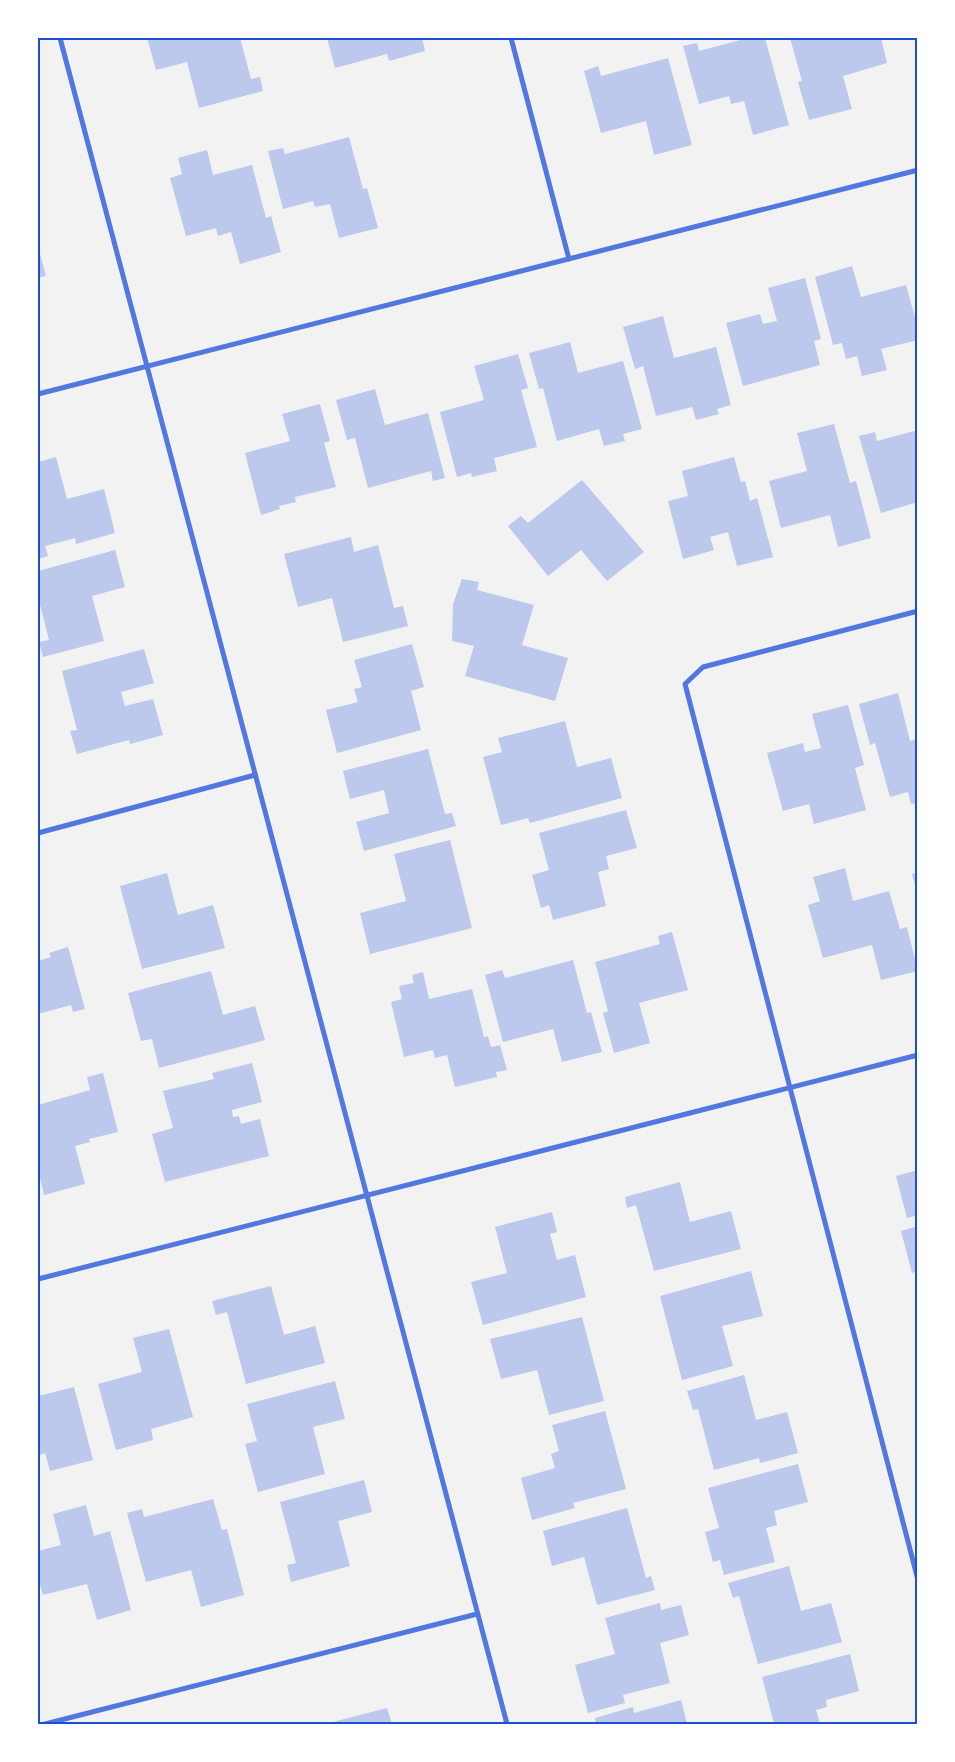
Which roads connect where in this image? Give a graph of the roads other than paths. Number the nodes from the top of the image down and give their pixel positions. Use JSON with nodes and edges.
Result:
{"nodes":[{"id":1,"x":60,"y":38,"type":"edge"},
{"id":2,"x":511,"y":38,"type":"edge"},
{"id":3,"x":918,"y":170,"type":"edge"},
{"id":4,"x":570,"y":259,"type":"junction"},
{"id":5,"x":147,"y":366,"type":"junction"},
{"id":6,"x":38,"y":394,"type":"edge"},
{"id":7,"x":918,"y":611,"type":"edge"},
{"id":8,"x":255,"y":775,"type":"junction"},
{"id":9,"x":38,"y":833,"type":"edge"},
{"id":10,"x":918,"y":1055,"type":"edge"},
{"id":11,"x":790,"y":1088,"type":"junction"},
{"id":12,"x":367,"y":1195,"type":"junction"},
{"id":13,"x":38,"y":1279,"type":"edge"},
{"id":14,"x":918,"y":1580,"type":"edge"},
{"id":15,"x":477,"y":1614,"type":"junction"},
{"id":16,"x":44,"y":1724,"type":"edge"},
{"id":17,"x":507,"y":1724,"type":"edge"}],
"edges":[{"from":1,"to":5,"type":"street"},
{"from":2,"to":4,"type":"street"},
{"from":3,"to":4,"type":"street"},
{"from":4,"to":5,"type":"street"},
{"from":5,"to":6,"type":"street"},
{"from":5,"to":8,"type":"street"},
{"from":7,"to":11,"type":"street"},
{"from":8,"to":9,"type":"street"},
{"from":8,"to":12,"type":"street"},
{"from":10,"to":11,"type":"street"},
{"from":11,"to":12,"type":"street"},
{"from":11,"to":14,"type":"street"},
{"from":12,"to":13,"type":"street"},
{"from":12,"to":15,"type":"street"},
{"from":15,"to":16,"type":"street"},
{"from":15,"to":17,"type":"street"}]}
